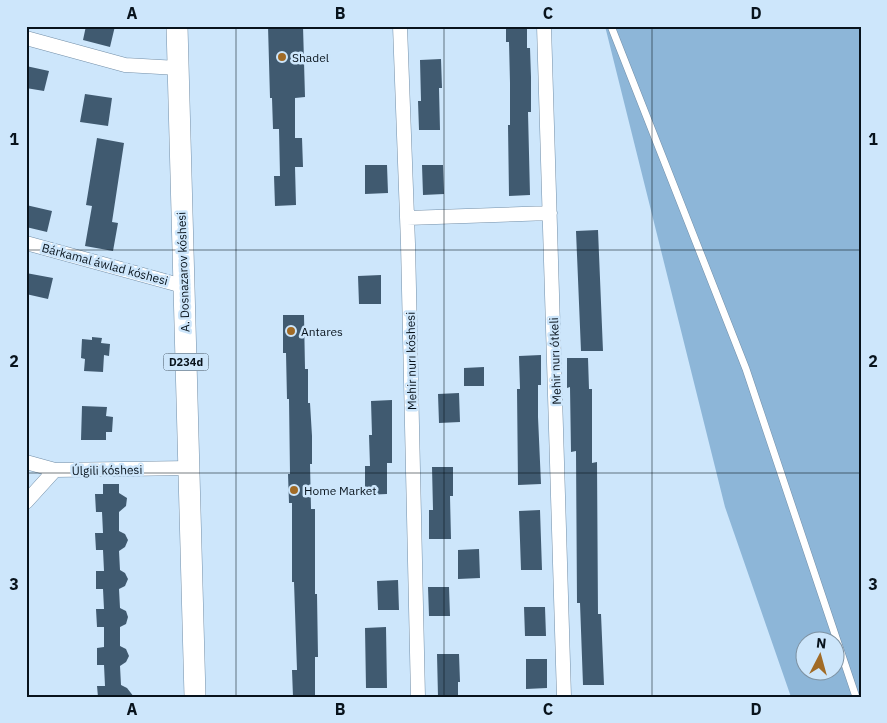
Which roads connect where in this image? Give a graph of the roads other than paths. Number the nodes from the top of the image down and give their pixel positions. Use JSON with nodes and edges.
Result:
{"nodes":[{"id":1,"x":177,"y":26,"type":"edge"},
{"id":2,"x":400,"y":26,"type":"edge"},
{"id":3,"x":544,"y":26,"type":"edge"},
{"id":4,"x":611,"y":26,"type":"edge"},
{"id":5,"x":26,"y":38,"type":"edge"},
{"id":6,"x":178,"y":68,"type":"junction"},
{"id":7,"x":550,"y":214,"type":"junction"},
{"id":8,"x":407,"y":218,"type":"junction"},
{"id":9,"x":26,"y":243,"type":"edge"},
{"id":10,"x":183,"y":286,"type":"junction"},
{"id":11,"x":26,"y":462,"type":"edge"},
{"id":12,"x":189,"y":468,"type":"junction"},
{"id":13,"x":55,"y":470,"type":"junction"},
{"id":14,"x":26,"y":502,"type":"edge"},
{"id":15,"x":195,"y":697,"type":"edge"},
{"id":16,"x":418,"y":697,"type":"edge"},
{"id":17,"x":564,"y":697,"type":"edge"},
{"id":18,"x":856,"y":697,"type":"edge"}],
"edges":[{"from":1,"to":6,"type":"main road","name":"A. Dosnazarov kóshesi","number":"D234d"},
{"from":2,"to":8,"type":"street","name":"Mehir nurı kóshesi"},
{"from":3,"to":7,"type":"street","name":"Mehir nurı ótkeli"},
{"from":4,"to":18,"type":"lane"},
{"from":5,"to":6,"type":"street"},
{"from":6,"to":10,"type":"main road","name":"A. Dosnazarov kóshesi","number":"D234d"},
{"from":7,"to":8,"type":"street"},
{"from":7,"to":17,"type":"street","name":"Mehir nurı ótkeli"},
{"from":8,"to":16,"type":"street","name":"Mehir nurı kóshesi"},
{"from":9,"to":10,"type":"street","name":"Bárkamal áwlad kóshesi"},
{"from":10,"to":12,"type":"main road","name":"A. Dosnazarov kóshesi","number":"D234d"},
{"from":11,"to":13,"type":"street","name":"Úlgili kóshesi"},
{"from":12,"to":13,"type":"street","name":"Úlgili kóshesi"},
{"from":12,"to":15,"type":"main road","name":"A. Dosnazarov kóshesi","number":"D234d"},
{"from":13,"to":14,"type":"street"}]}
